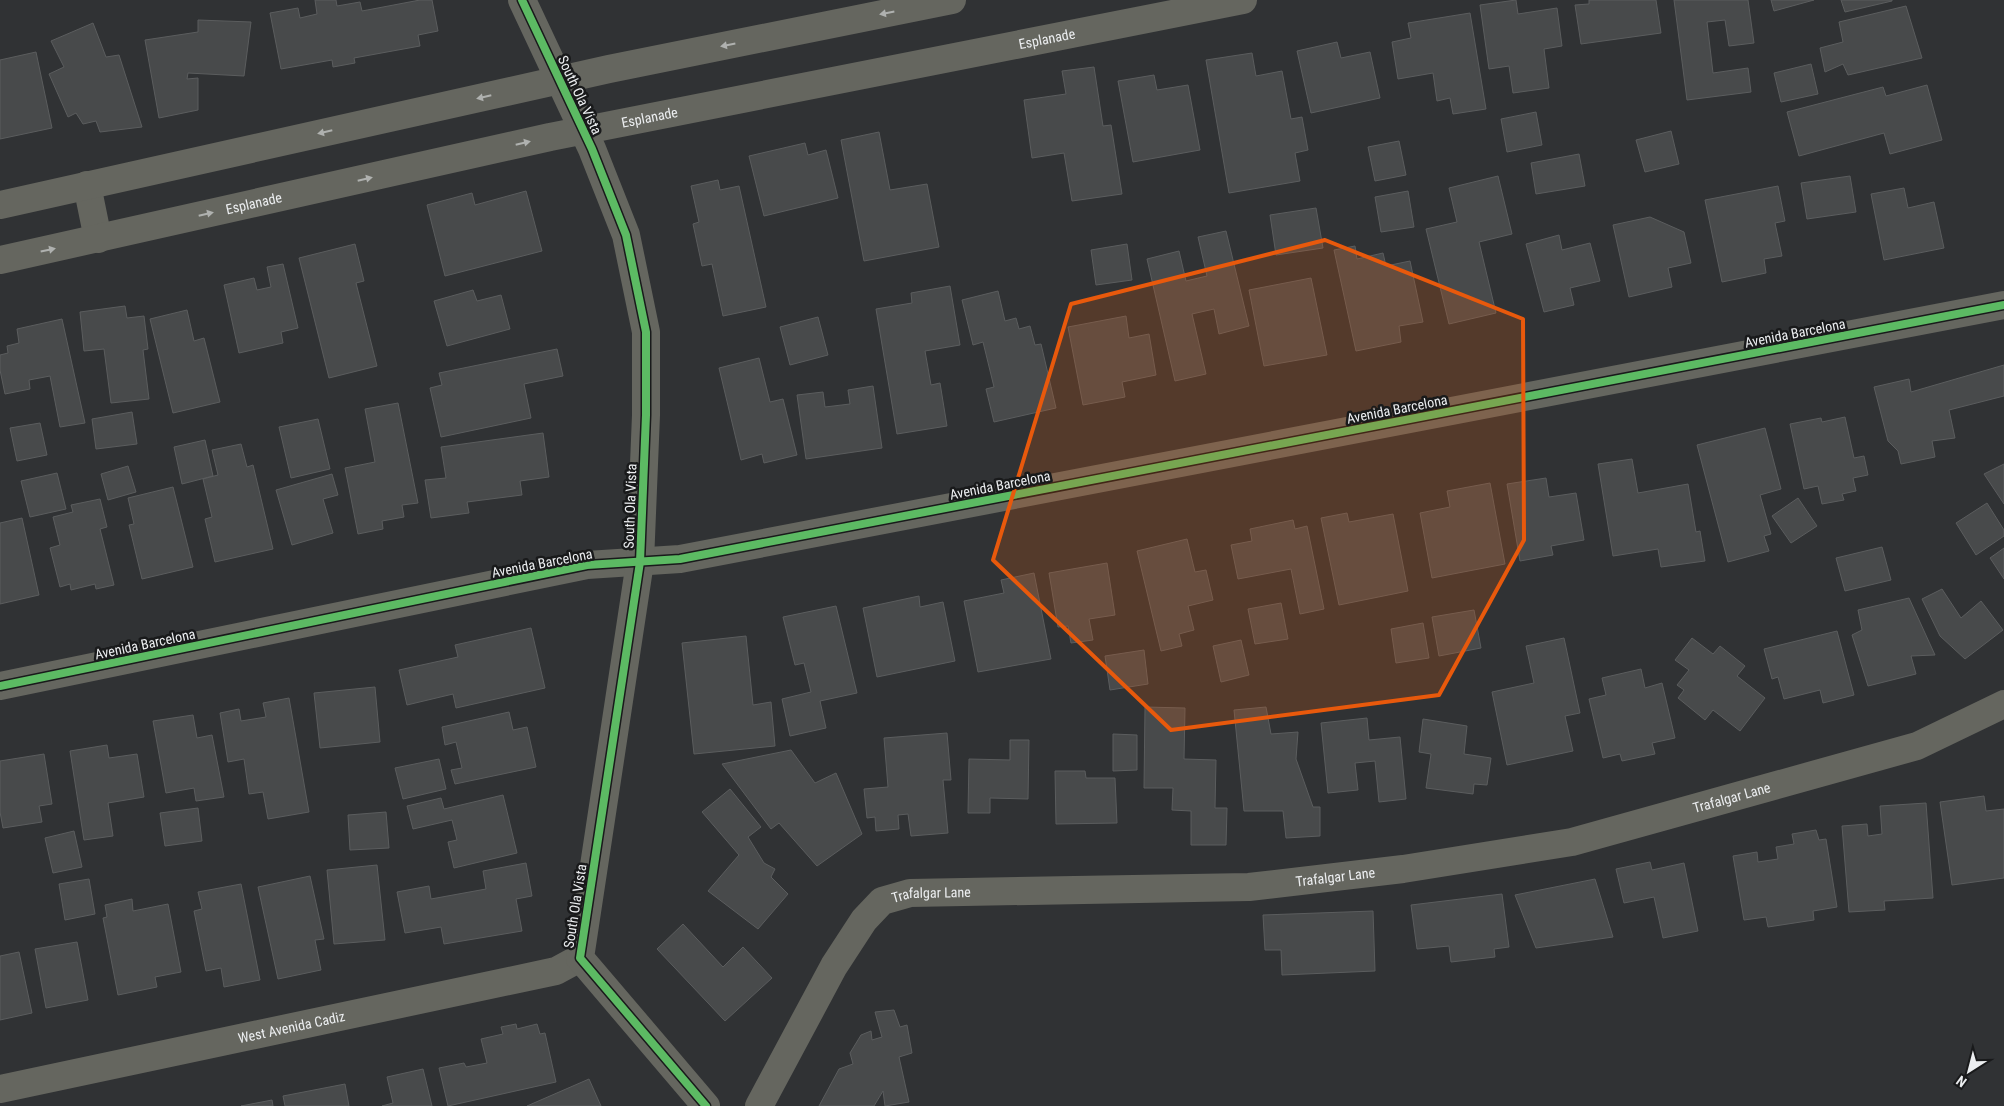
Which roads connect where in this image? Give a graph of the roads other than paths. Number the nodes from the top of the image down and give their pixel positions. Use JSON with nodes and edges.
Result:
{"nodes":[{"id":1,"x":522,"y":0,"type":"edge"},
{"id":2,"x":952,"y":0,"type":"edge"},
{"id":3,"x":1243,"y":0,"type":"edge"},
{"id":4,"x":560,"y":80,"type":"junction"},
{"id":5,"x":583,"y":130,"type":"junction"},
{"id":6,"x":86,"y":185,"type":"junction"},
{"id":7,"x":0,"y":205,"type":"edge"},
{"id":8,"x":98,"y":239,"type":"junction"},
{"id":9,"x":0,"y":260,"type":"edge"},
{"id":10,"x":2004,"y":305,"type":"edge"},
{"id":11,"x":640,"y":562,"type":"junction"},
{"id":12,"x":0,"y":686,"type":"edge"},
{"id":13,"x":2004,"y":704,"type":"edge"},
{"id":14,"x":580,"y":958,"type":"junction"},
{"id":15,"x":0,"y":1089,"type":"edge"},
{"id":16,"x":706,"y":1106,"type":"edge"},
{"id":17,"x":759,"y":1106,"type":"edge"}],
"edges":[{"from":1,"to":4,"type":"street","name":"South Ola Vista"},
{"from":2,"to":4,"type":"street","one_way":true},
{"from":3,"to":5,"type":"street","name":"Esplanade"},
{"from":4,"to":5,"type":"street","name":"South Ola Vista"},
{"from":4,"to":6,"type":"street","one_way":true},
{"from":8,"to":5,"type":"street","name":"Esplanade","one_way":true},
{"from":5,"to":11,"type":"street","name":"South Ola Vista"},
{"from":6,"to":7,"type":"street"},
{"from":6,"to":8,"type":"street"},
{"from":9,"to":8,"type":"street","name":"Esplanade","one_way":true},
{"from":10,"to":11,"type":"street","name":"Avenida Barcelona"},
{"from":11,"to":12,"type":"street","name":"Avenida Barcelona"},
{"from":11,"to":14,"type":"street","name":"South Ola Vista"},
{"from":13,"to":17,"type":"street","name":"Trafalgar Lane"},
{"from":14,"to":15,"type":"street","name":"West Avenida Cadiz"},
{"from":14,"to":16,"type":"street","name":"South Ola Vista"}]}
